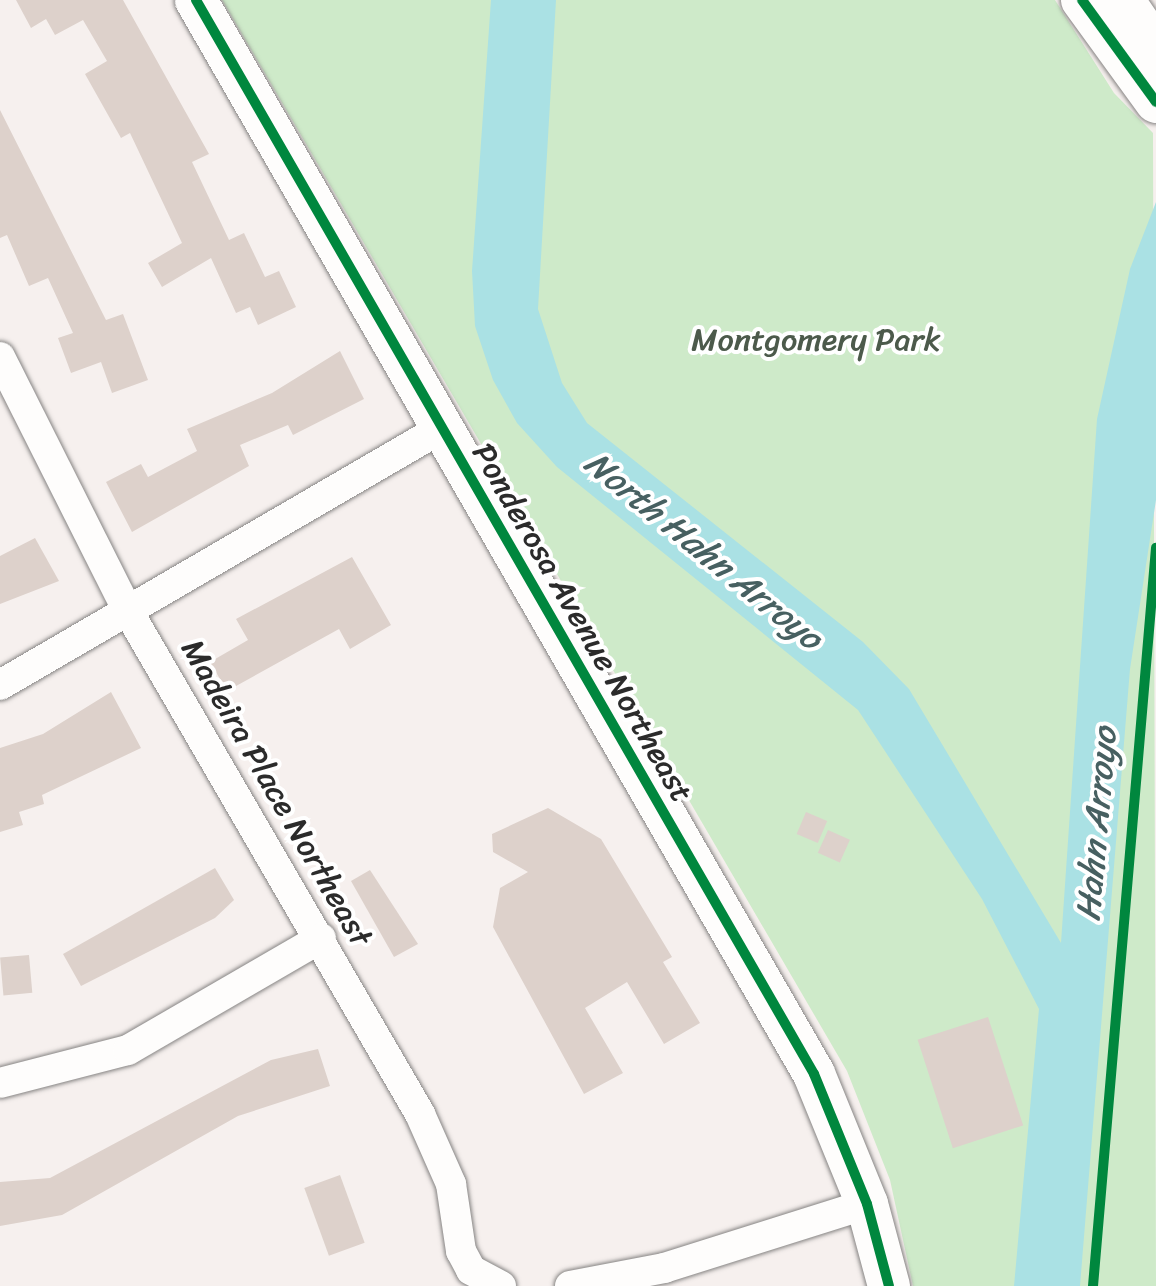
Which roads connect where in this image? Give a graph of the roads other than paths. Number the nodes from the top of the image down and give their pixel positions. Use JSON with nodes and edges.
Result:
{"nodes":[{"id":1,"x":196,"y":0,"type":"edge"},
{"id":2,"x":1082,"y":0,"type":"edge"},
{"id":3,"x":1123,"y":0,"type":"edge"},
{"id":4,"x":1156,"y":48,"type":"edge"},
{"id":5,"x":1156,"y":102,"type":"edge"},
{"id":6,"x":0,"y":358,"type":"edge"},
{"id":7,"x":442,"y":428,"type":"junction"},
{"id":8,"x":128,"y":611,"type":"junction"},
{"id":9,"x":0,"y":684,"type":"edge"},
{"id":10,"x":321,"y":938,"type":"junction"},
{"id":11,"x":0,"y":1083,"type":"edge"},
{"id":12,"x":867,"y":1204,"type":"junction"},
{"id":13,"x":501,"y":1286,"type":"edge"},
{"id":14,"x":570,"y":1286,"type":"edge"},
{"id":15,"x":889,"y":1286,"type":"edge"}],
"edges":[{"from":1,"to":7,"type":"street","name":"Ponderosa Avenue Northeast"},
{"from":2,"to":5,"type":"street"},
{"from":3,"to":4,"type":"street"},
{"from":6,"to":8,"type":"street","name":"Madeira Place Northeast"},
{"from":7,"to":8,"type":"street"},
{"from":7,"to":12,"type":"street","name":"Ponderosa Avenue Northeast"},
{"from":8,"to":9,"type":"street"},
{"from":8,"to":10,"type":"street","name":"Madeira Place Northeast"},
{"from":10,"to":11,"type":"street"},
{"from":10,"to":13,"type":"street","name":"Madeira Place Northeast"},
{"from":12,"to":14,"type":"street"},
{"from":12,"to":15,"type":"street","name":"Ponderosa Avenue Northeast"}]}
